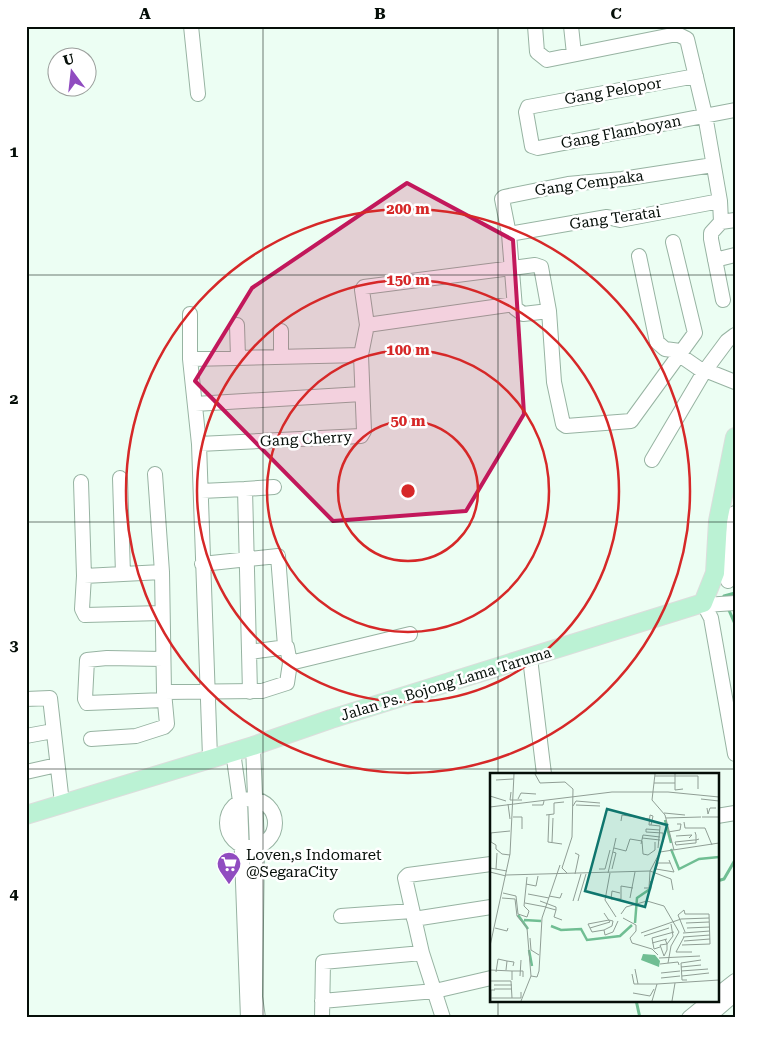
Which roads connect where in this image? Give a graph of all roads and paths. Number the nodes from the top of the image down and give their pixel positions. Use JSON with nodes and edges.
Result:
{"nodes":[{"id":1,"x":191,"y":26,"type":"edge"},
{"id":2,"x":535,"y":26,"type":"edge"},
{"id":3,"x":571,"y":26,"type":"edge"},
{"id":4,"x":574,"y":54,"type":"junction"},
{"id":5,"x":696,"y":76,"type":"junction"},
{"id":6,"x":198,"y":94,"type":"dead end"},
{"id":7,"x":735,"y":110,"type":"edge"},
{"id":8,"x":705,"y":115,"type":"junction"},
{"id":9,"x":538,"y":148,"type":"joint"},
{"id":10,"x":713,"y":165,"type":"junction"},
{"id":11,"x":720,"y":201,"type":"junction"},
{"id":12,"x":728,"y":221,"type":"edge"},
{"id":13,"x":509,"y":234,"type":"junction"},
{"id":14,"x":673,"y":242,"type":"dead end"},
{"id":15,"x":735,"y":255,"type":"edge"},
{"id":16,"x":639,"y":256,"type":"dead end"},
{"id":17,"x":715,"y":260,"type":"junction"},
{"id":18,"x":512,"y":268,"type":"junction"},
{"id":19,"x":723,"y":300,"type":"dead end"},
{"id":20,"x":514,"y":304,"type":"junction"},
{"id":21,"x":550,"y":310,"type":"junction"},
{"id":22,"x":190,"y":314,"type":"dead end"},
{"id":23,"x":237,"y":325,"type":"dead end"},
{"id":24,"x":366,"y":325,"type":"junction"},
{"id":25,"x":281,"y":330,"type":"dead end"},
{"id":26,"x":735,"y":335,"type":"edge"},
{"id":27,"x":679,"y":352,"type":"junction"},
{"id":28,"x":281,"y":355,"type":"junction"},
{"id":29,"x":361,"y":355,"type":"junction"},
{"id":30,"x":238,"y":358,"type":"junction"},
{"id":31,"x":190,"y":359,"type":"junction"},
{"id":32,"x":705,"y":371,"type":"junction"},
{"id":33,"x":735,"y":382,"type":"edge"},
{"id":34,"x":362,"y":394,"type":"junction"},
{"id":35,"x":195,"y":404,"type":"junction"},
{"id":36,"x":735,"y":437,"type":"edge"},
{"id":37,"x":199,"y":444,"type":"junction"},
{"id":38,"x":652,"y":460,"type":"dead end"},
{"id":39,"x":155,"y":474,"type":"dead end"},
{"id":40,"x":731,"y":476,"type":"edge"},
{"id":41,"x":120,"y":478,"type":"dead end"},
{"id":42,"x":80,"y":482,"type":"dead end"},
{"id":43,"x":274,"y":487,"type":"dead end"},
{"id":44,"x":245,"y":489,"type":"junction"},
{"id":45,"x":201,"y":491,"type":"junction"},
{"id":46,"x":730,"y":519,"type":"edge"},
{"id":47,"x":245,"y":560,"type":"junction"},
{"id":48,"x":202,"y":564,"type":"junction"},
{"id":49,"x":162,"y":572,"type":"junction"},
{"id":50,"x":123,"y":574,"type":"junction"},
{"id":51,"x":84,"y":576,"type":"junction"},
{"id":52,"x":728,"y":580,"type":"dead end"},
{"id":53,"x":704,"y":604,"type":"junction"},
{"id":54,"x":729,"y":604,"type":"edge"},
{"id":55,"x":162,"y":613,"type":"junction"},
{"id":56,"x":410,"y":634,"type":"dead end"},
{"id":57,"x":285,"y":646,"type":"junction"},
{"id":58,"x":249,"y":652,"type":"junction"},
{"id":59,"x":530,"y":658,"type":"junction"},
{"id":60,"x":163,"y":659,"type":"junction"},
{"id":61,"x":290,"y":662,"type":"junction"},
{"id":62,"x":208,"y":691,"type":"junction"},
{"id":63,"x":250,"y":692,"type":"junction"},
{"id":64,"x":164,"y":696,"type":"junction"},
{"id":65,"x":26,"y":699,"type":"edge"},
{"id":66,"x":53,"y":731,"type":"junction"},
{"id":67,"x":26,"y":736,"type":"edge"},
{"id":68,"x":91,"y":739,"type":"dead end"},
{"id":69,"x":252,"y":746,"type":"junction"},
{"id":70,"x":230,"y":752,"type":"junction"},
{"id":71,"x":735,"y":754,"type":"edge"},
{"id":72,"x":210,"y":758,"type":"junction"},
{"id":73,"x":57,"y":765,"type":"junction"},
{"id":74,"x":26,"y":772,"type":"edge"},
{"id":75,"x":544,"y":773,"type":"edge"},
{"id":76,"x":255,"y":799,"type":"junction"},
{"id":77,"x":240,"y":801,"type":"junction"},
{"id":78,"x":62,"y":803,"type":"junction"},
{"id":79,"x":735,"y":813,"type":"edge"},
{"id":80,"x":26,"y":815,"type":"edge"},
{"id":81,"x":718,"y":816,"type":"edge"},
{"id":82,"x":242,"y":845,"type":"junction"},
{"id":83,"x":256,"y":846,"type":"junction"},
{"id":84,"x":490,"y":864,"type":"edge"},
{"id":85,"x":490,"y":907,"type":"edge"},
{"id":86,"x":413,"y":915,"type":"junction"},
{"id":87,"x":341,"y":916,"type":"dead end"},
{"id":88,"x":422,"y":953,"type":"junction"},
{"id":89,"x":490,"y":978,"type":"edge"},
{"id":90,"x":735,"y":981,"type":"edge"},
{"id":91,"x":435,"y":991,"type":"junction"},
{"id":92,"x":718,"y":994,"type":"edge"},
{"id":93,"x":735,"y":994,"type":"edge"},
{"id":94,"x":322,"y":1001,"type":"junction"},
{"id":95,"x":709,"y":1002,"type":"edge"},
{"id":96,"x":248,"y":1018,"type":"edge"},
{"id":97,"x":258,"y":1018,"type":"edge"},
{"id":98,"x":322,"y":1018,"type":"edge"},
{"id":99,"x":443,"y":1018,"type":"edge"},
{"id":100,"x":689,"y":1018,"type":"edge"},
{"id":101,"x":707,"y":1018,"type":"edge"}],
"edges":[{"from":1,"to":6,"type":"street"},
{"from":2,"to":4,"type":"street"},
{"from":3,"to":4,"type":"street"},
{"from":4,"to":5,"type":"street"},
{"from":5,"to":8,"type":"street"},
{"from":5,"to":9,"type":"street","name":"Gang Pelopor"},
{"from":7,"to":8,"type":"street","name":"Gang Flamboyan"},
{"from":8,"to":9,"type":"street","name":"Gang Flamboyan"},
{"from":8,"to":10,"type":"street"},
{"from":10,"to":11,"type":"street"},
{"from":10,"to":13,"type":"street","name":"Gang Cempaka"},
{"from":11,"to":12,"type":"street"},
{"from":11,"to":13,"type":"street","name":"Gang Teratai"},
{"from":12,"to":17,"type":"street"},
{"from":13,"to":18,"type":"street"},
{"from":14,"to":27,"type":"street"},
{"from":15,"to":17,"type":"street"},
{"from":16,"to":27,"type":"street"},
{"from":17,"to":19,"type":"street"},
{"from":18,"to":20,"type":"street"},
{"from":18,"to":21,"type":"street"},
{"from":18,"to":24,"type":"street","name":"Gang Cherry"},
{"from":20,"to":21,"type":"street"},
{"from":20,"to":24,"type":"street"},
{"from":21,"to":27,"type":"street"},
{"from":22,"to":31,"type":"street"},
{"from":23,"to":30,"type":"street"},
{"from":24,"to":29,"type":"street","name":"Gang Cherry"},
{"from":25,"to":28,"type":"street"},
{"from":26,"to":32,"type":"street"},
{"from":27,"to":32,"type":"street"},
{"from":28,"to":29,"type":"street"},
{"from":28,"to":30,"type":"street"},
{"from":29,"to":34,"type":"street","name":"Gang Cherry"},
{"from":30,"to":31,"type":"street"},
{"from":31,"to":35,"type":"street"},
{"from":32,"to":33,"type":"street"},
{"from":32,"to":38,"type":"street"},
{"from":34,"to":35,"type":"street"},
{"from":34,"to":37,"type":"street","name":"Gang Cherry"},
{"from":35,"to":37,"type":"street"},
{"from":36,"to":40,"type":"main road"},
{"from":37,"to":45,"type":"street"},
{"from":39,"to":49,"type":"street"},
{"from":40,"to":46,"type":"main road"},
{"from":41,"to":50,"type":"street"},
{"from":42,"to":51,"type":"street"},
{"from":43,"to":44,"type":"street"},
{"from":44,"to":45,"type":"street"},
{"from":44,"to":47,"type":"street"},
{"from":45,"to":48,"type":"street"},
{"from":46,"to":52,"type":"street"},
{"from":46,"to":53,"type":"main road"},
{"from":47,"to":48,"type":"street"},
{"from":47,"to":57,"type":"street"},
{"from":47,"to":58,"type":"street"},
{"from":48,"to":62,"type":"street"},
{"from":49,"to":50,"type":"street"},
{"from":49,"to":55,"type":"street"},
{"from":50,"to":51,"type":"street"},
{"from":51,"to":55,"type":"street"},
{"from":53,"to":54,"type":"street"},
{"from":53,"to":59,"type":"main road","name":"Jalan Ps. Bojong Lama Taruma"},
{"from":53,"to":71,"type":"street"},
{"from":55,"to":60,"type":"street"},
{"from":56,"to":61,"type":"street"},
{"from":57,"to":58,"type":"street"},
{"from":57,"to":61,"type":"street"},
{"from":58,"to":63,"type":"street"},
{"from":59,"to":69,"type":"main road","name":"Jalan Ps. Bojong Lama Taruma"},
{"from":59,"to":75,"type":"street"},
{"from":60,"to":64,"type":"street"},
{"from":60,"to":64,"type":"street"},
{"from":61,"to":63,"type":"street"},
{"from":62,"to":63,"type":"street"},
{"from":62,"to":64,"type":"street"},
{"from":62,"to":72,"type":"street"},
{"from":64,"to":68,"type":"street"},
{"from":65,"to":66,"type":"street"},
{"from":66,"to":67,"type":"street"},
{"from":66,"to":73,"type":"street"},
{"from":69,"to":70,"type":"main road","name":"Jalan Ps. Bojong Lama Taruma"},
{"from":69,"to":76,"type":"street"},
{"from":70,"to":72,"type":"main road","name":"Jalan Ps. Bojong Lama Taruma"},
{"from":70,"to":77,"type":"street"},
{"from":72,"to":78,"type":"main road","name":"Jalan Ps. Bojong Lama Taruma"},
{"from":73,"to":74,"type":"street"},
{"from":73,"to":78,"type":"street"},
{"from":76,"to":77,"type":"street"},
{"from":76,"to":83,"type":"street"},
{"from":76,"to":83,"type":"street"},
{"from":77,"to":82,"type":"street"},
{"from":78,"to":80,"type":"main road","name":"Jalan Ps. Bojong Lama Taruma"},
{"from":79,"to":81,"type":"street"},
{"from":82,"to":83,"type":"street"},
{"from":82,"to":96,"type":"street"},
{"from":83,"to":97,"type":"street"},
{"from":84,"to":86,"type":"street"},
{"from":85,"to":86,"type":"street"},
{"from":86,"to":87,"type":"street"},
{"from":86,"to":88,"type":"street"},
{"from":88,"to":91,"type":"street"},
{"from":88,"to":94,"type":"street"},
{"from":89,"to":91,"type":"street"},
{"from":90,"to":92,"type":"street"},
{"from":91,"to":94,"type":"street"},
{"from":91,"to":99,"type":"street"},
{"from":93,"to":101,"type":"street"},
{"from":94,"to":98,"type":"street"},
{"from":95,"to":100,"type":"street"}]}
